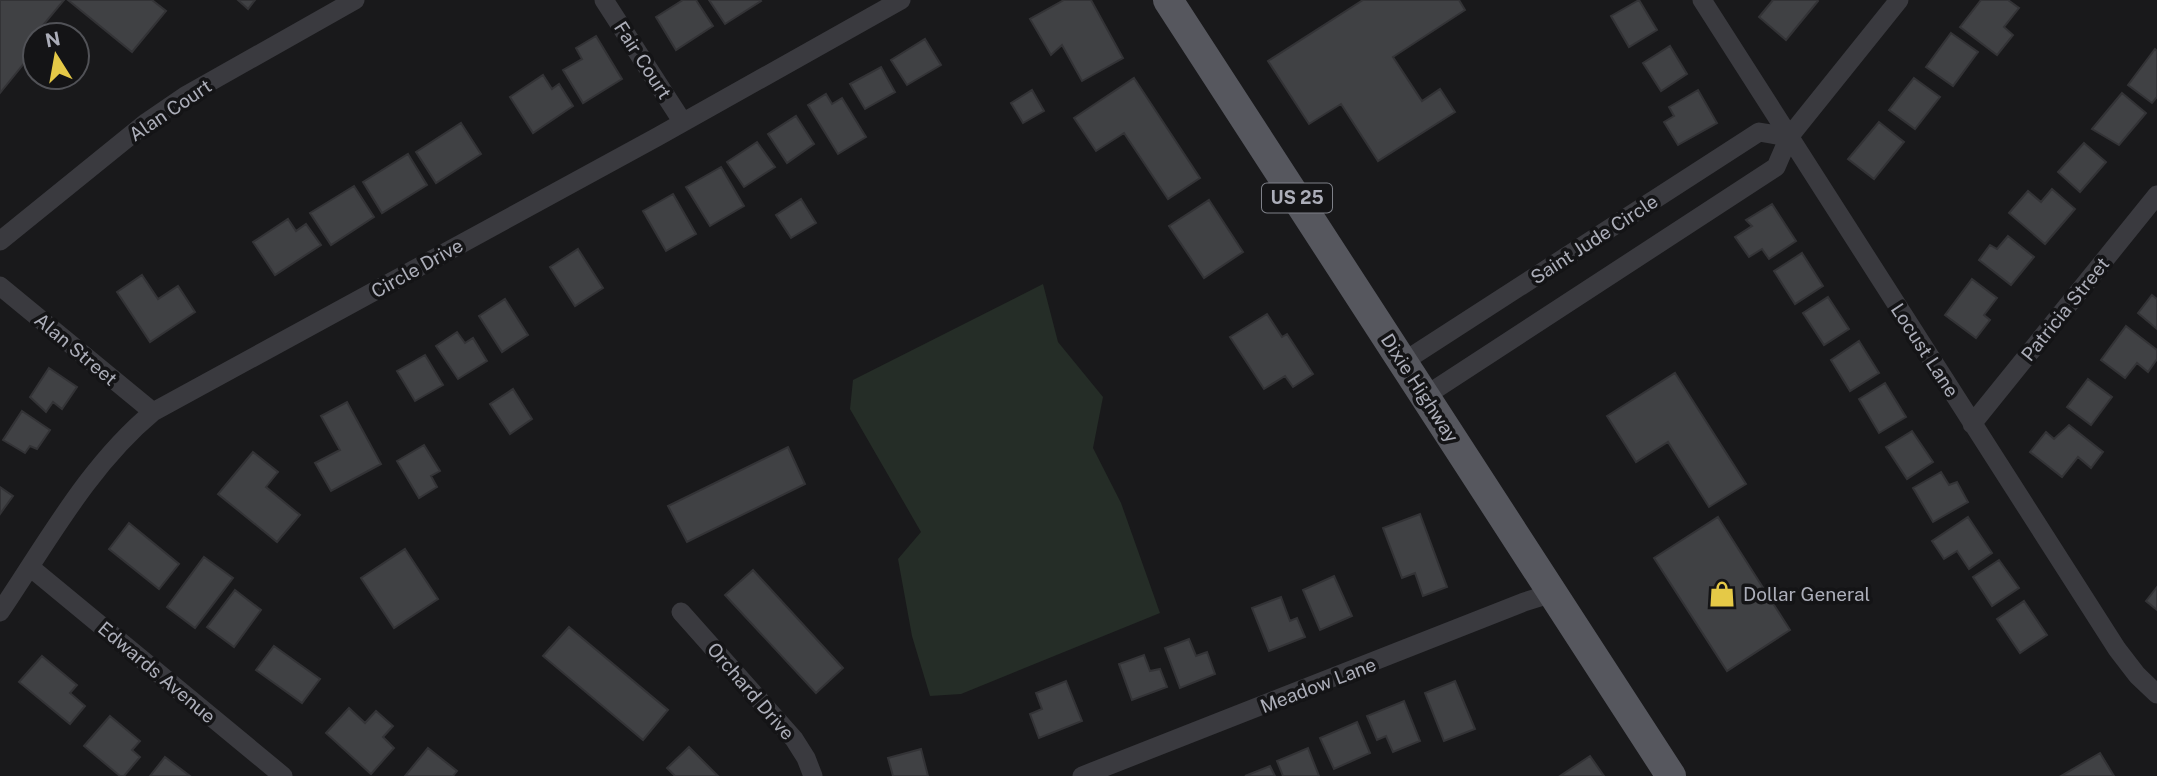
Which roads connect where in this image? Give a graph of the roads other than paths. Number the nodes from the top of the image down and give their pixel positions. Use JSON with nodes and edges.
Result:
{"nodes":[{"id":1,"x":355,"y":0,"type":"edge"},
{"id":2,"x":604,"y":0,"type":"edge"},
{"id":3,"x":901,"y":0,"type":"edge"},
{"id":4,"x":1168,"y":0,"type":"edge"},
{"id":5,"x":1702,"y":0,"type":"edge"},
{"id":6,"x":1899,"y":0,"type":"edge"},
{"id":7,"x":681,"y":121,"type":"junction"},
{"id":8,"x":1789,"y":137,"type":"junction"},
{"id":9,"x":2157,"y":195,"type":"edge"},
{"id":10,"x":0,"y":241,"type":"edge"},
{"id":11,"x":0,"y":286,"type":"edge"},
{"id":12,"x":1403,"y":362,"type":"junction"},
{"id":13,"x":1425,"y":396,"type":"junction"},
{"id":14,"x":153,"y":412,"type":"junction"},
{"id":15,"x":1972,"y":424,"type":"junction"},
{"id":16,"x":30,"y":567,"type":"junction"},
{"id":17,"x":1553,"y":593,"type":"junction"},
{"id":18,"x":0,"y":612,"type":"edge"},
{"id":19,"x":681,"y":612,"type":"dead end"},
{"id":20,"x":2157,"y":694,"type":"edge"},
{"id":21,"x":283,"y":776,"type":"edge"},
{"id":22,"x":813,"y":776,"type":"edge"},
{"id":23,"x":1082,"y":776,"type":"edge"},
{"id":24,"x":1671,"y":776,"type":"edge"}],
"edges":[{"from":1,"to":10,"type":"street","name":"Alan Court"},
{"from":2,"to":7,"type":"street","name":"Fair Court"},
{"from":3,"to":7,"type":"street","name":"Circle Drive"},
{"from":4,"to":12,"type":"main road","name":"Dixie Highway","number":"US 25"},
{"from":5,"to":8,"type":"street","name":"Locust Lane"},
{"from":6,"to":8,"type":"street","name":"Saint Jude Circle"},
{"from":7,"to":14,"type":"street","name":"Circle Drive"},
{"from":8,"to":12,"type":"street","name":"Saint Jude Circle"},
{"from":8,"to":13,"type":"street","name":"Saint Jude Circle"},
{"from":8,"to":15,"type":"street","name":"Locust Lane"},
{"from":9,"to":15,"type":"street","name":"Patricia Street"},
{"from":11,"to":14,"type":"street","name":"Alan Street"},
{"from":12,"to":13,"type":"main road","name":"Dixie Highway","number":"US 25"},
{"from":13,"to":17,"type":"main road","name":"Dixie Highway","number":"US 25"},
{"from":14,"to":16,"type":"street","name":"Circle Drive"},
{"from":15,"to":20,"type":"street","name":"Locust Lane"},
{"from":16,"to":18,"type":"street","name":"Circle Drive"},
{"from":16,"to":21,"type":"street","name":"Edwards Avenue"},
{"from":17,"to":23,"type":"street","name":"Meadow Lane"},
{"from":17,"to":24,"type":"main road","name":"Dixie Highway","number":"US 25"},
{"from":19,"to":22,"type":"street","name":"Orchard Drive"}]}
